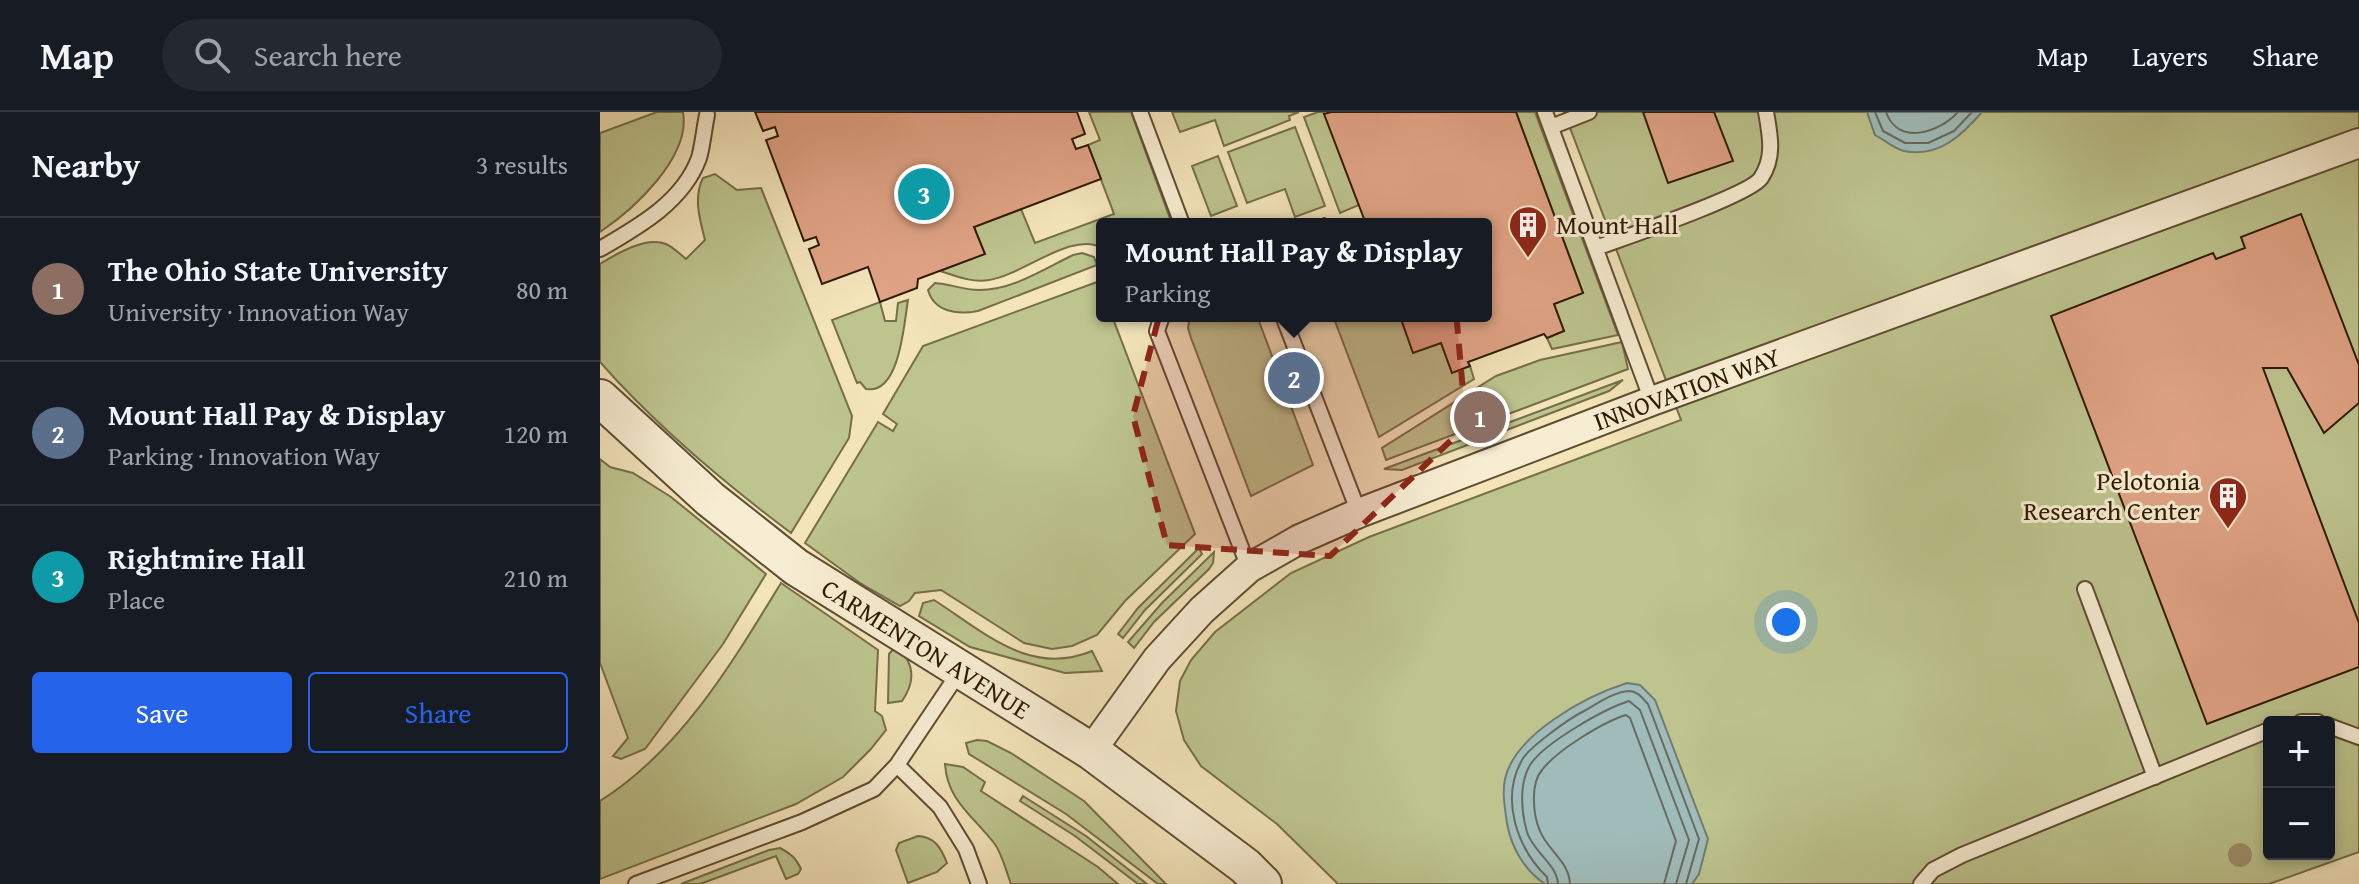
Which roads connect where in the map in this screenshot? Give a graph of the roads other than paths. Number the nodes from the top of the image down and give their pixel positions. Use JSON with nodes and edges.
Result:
{"nodes":[{"id":1,"x":1140,"y":112,"type":"edge"},
{"id":2,"x":1545,"y":112,"type":"edge"},
{"id":3,"x":1589,"y":112,"type":"edge"},
{"id":4,"x":1766,"y":112,"type":"edge"},
{"id":5,"x":707,"y":115,"type":"dead end"},
{"id":6,"x":1551,"y":127,"type":"junction"},
{"id":7,"x":2359,"y":143,"type":"edge"},
{"id":8,"x":1180,"y":218,"type":"edge"},
{"id":9,"x":1596,"y":248,"type":"junction"},
{"id":10,"x":600,"y":249,"type":"edge"},
{"id":11,"x":1160,"y":322,"type":"edge"},
{"id":12,"x":1285,"y":322,"type":"edge"},
{"id":13,"x":600,"y":398,"type":"edge"},
{"id":14,"x":1652,"y":401,"type":"junction"},
{"id":15,"x":1359,"y":513,"type":"junction"},
{"id":16,"x":1249,"y":568,"type":"junction"},
{"id":17,"x":2085,"y":589,"type":"dead end"},
{"id":18,"x":960,"y":671,"type":"junction"},
{"id":19,"x":2335,"y":728,"type":"edge"},
{"id":20,"x":2263,"y":732,"type":"edge"},
{"id":21,"x":2359,"y":737,"type":"edge"},
{"id":22,"x":1091,"y":751,"type":"junction"},
{"id":23,"x":897,"y":765,"type":"junction"},
{"id":24,"x":2155,"y":777,"type":"junction"},
{"id":25,"x":636,"y":884,"type":"edge"},
{"id":26,"x":979,"y":884,"type":"edge"},
{"id":27,"x":1263,"y":884,"type":"edge"},
{"id":28,"x":1921,"y":884,"type":"edge"}],
"edges":[{"from":1,"to":8,"type":"lane"},
{"from":2,"to":6,"type":"lane"},
{"from":3,"to":6,"type":"lane"},
{"from":4,"to":9,"type":"lane"},
{"from":5,"to":10,"type":"lane"},
{"from":6,"to":9,"type":"lane"},
{"from":7,"to":14,"type":"street","name":"INNOVATION WAY"},
{"from":9,"to":14,"type":"lane"},
{"from":11,"to":16,"type":"lane"},
{"from":12,"to":15,"type":"lane"},
{"from":13,"to":18,"type":"street","name":"CARMENTON AVENUE"},
{"from":14,"to":15,"type":"street","name":"INNOVATION WAY"},
{"from":15,"to":16,"type":"street","name":"INNOVATION WAY"},
{"from":16,"to":22,"type":"street","name":"INNOVATION WAY"},
{"from":17,"to":24,"type":"lane"},
{"from":18,"to":22,"type":"street","name":"CARMENTON AVENUE"},
{"from":18,"to":23,"type":"lane"},
{"from":19,"to":21,"type":"lane"},
{"from":20,"to":24,"type":"lane"},
{"from":22,"to":27,"type":"street","name":"CARMENTON AVENUE"},
{"from":23,"to":25,"type":"lane"},
{"from":23,"to":26,"type":"lane"},
{"from":24,"to":28,"type":"lane"}]}
